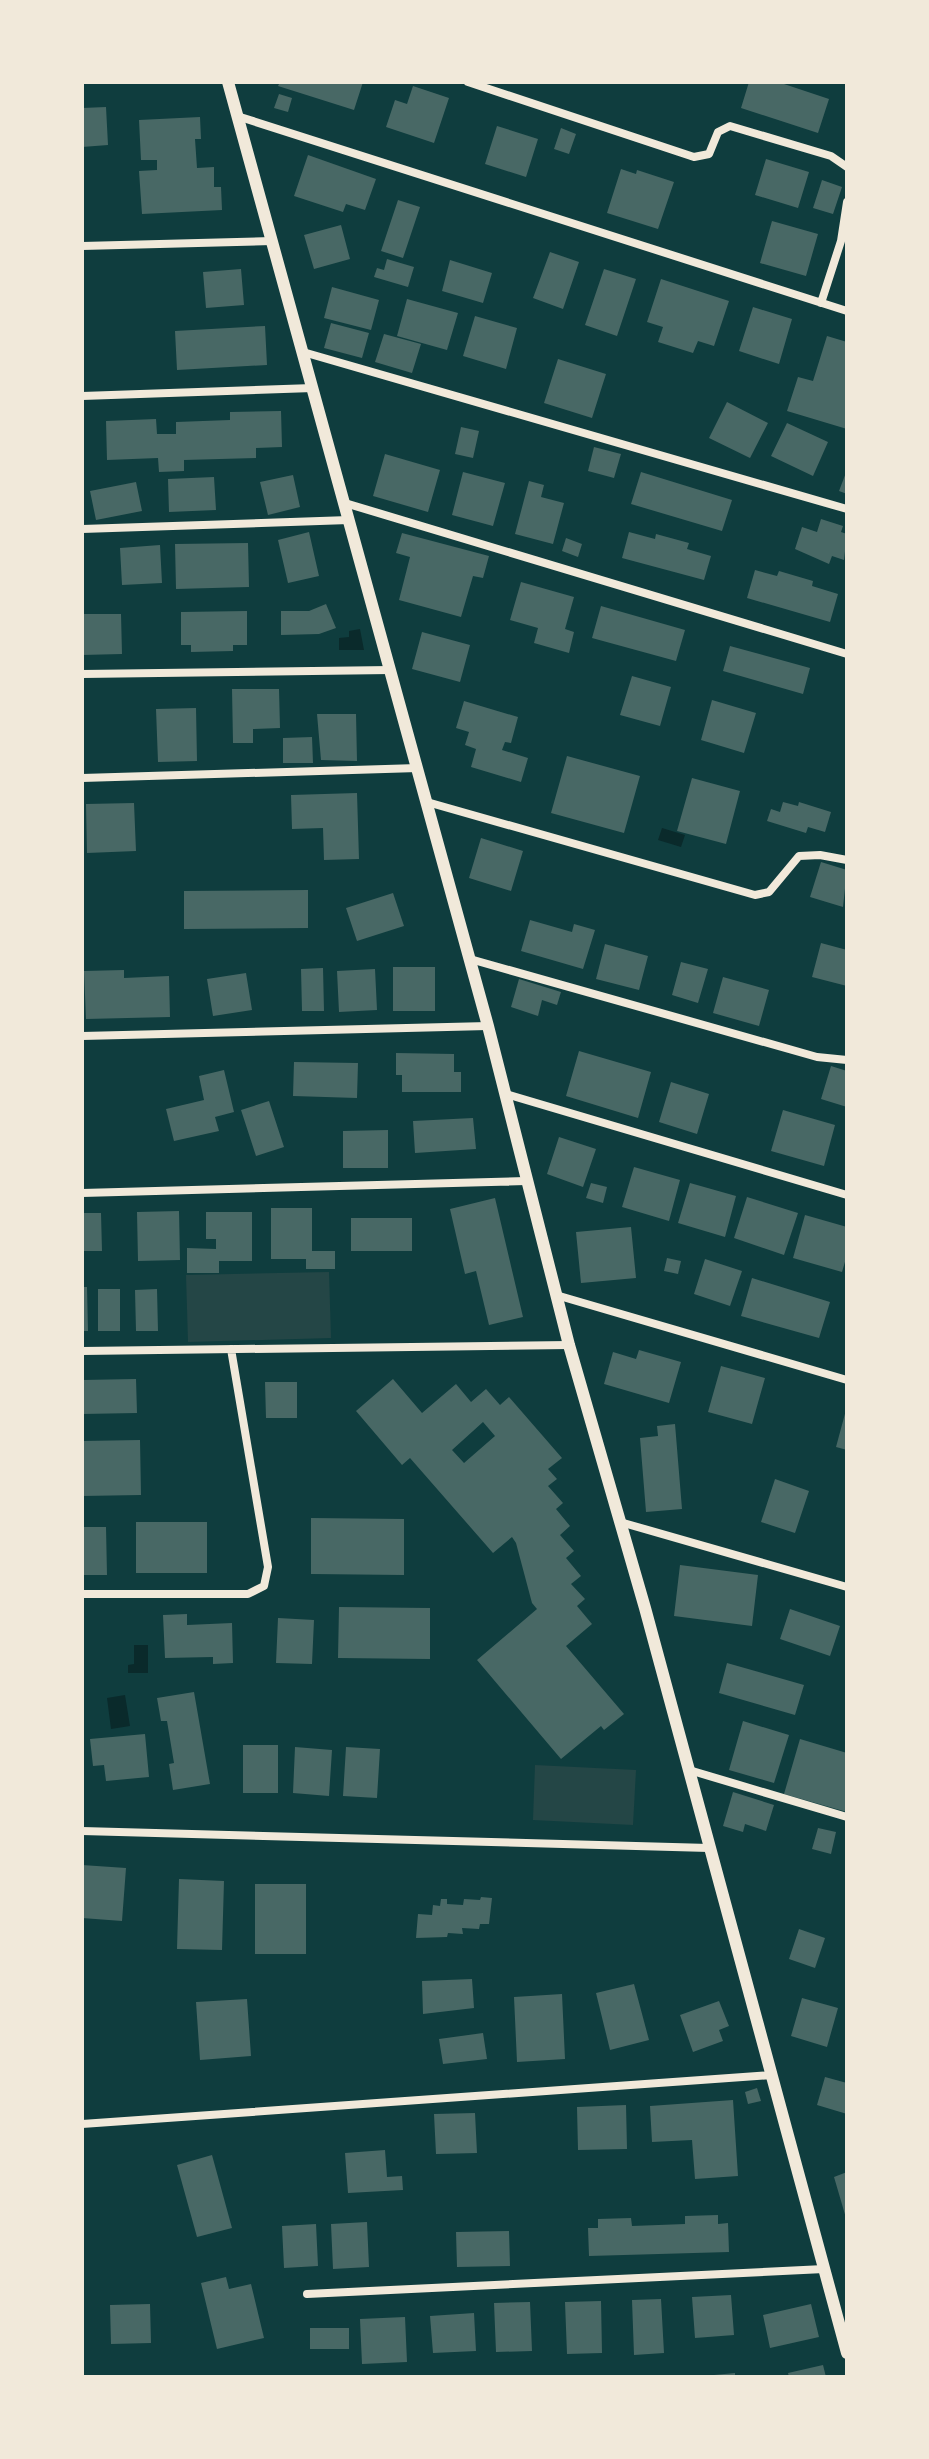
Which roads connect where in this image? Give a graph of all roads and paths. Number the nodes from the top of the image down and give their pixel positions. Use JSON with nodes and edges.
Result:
{"nodes":[{"id":1,"x":228,"y":82,"type":"edge"},
{"id":2,"x":468,"y":82,"type":"edge"},
{"id":3,"x":237,"y":116,"type":"junction"},
{"id":4,"x":847,"y":167,"type":"edge"},
{"id":5,"x":847,"y":202,"type":"edge"},
{"id":6,"x":272,"y":241,"type":"junction"},
{"id":7,"x":82,"y":246,"type":"edge"},
{"id":8,"x":821,"y":303,"type":"junction"},
{"id":9,"x":847,"y":311,"type":"edge"},
{"id":10,"x":303,"y":352,"type":"junction"},
{"id":11,"x":313,"y":388,"type":"junction"},
{"id":12,"x":82,"y":396,"type":"edge"},
{"id":13,"x":345,"y":503,"type":"junction"},
{"id":14,"x":847,"y":509,"type":"edge"},
{"id":15,"x":349,"y":520,"type":"junction"},
{"id":16,"x":82,"y":529,"type":"edge"},
{"id":17,"x":847,"y":654,"type":"edge"},
{"id":18,"x":391,"y":670,"type":"junction"},
{"id":19,"x":82,"y":674,"type":"edge"},
{"id":20,"x":418,"y":768,"type":"junction"},
{"id":21,"x":82,"y":778,"type":"edge"},
{"id":22,"x":427,"y":802,"type":"junction"},
{"id":23,"x":847,"y":860,"type":"edge"},
{"id":24,"x":470,"y":959,"type":"junction"},
{"id":25,"x":488,"y":1026,"type":"junction"},
{"id":26,"x":82,"y":1036,"type":"edge"},
{"id":27,"x":847,"y":1060,"type":"edge"},
{"id":28,"x":506,"y":1094,"type":"junction"},
{"id":29,"x":526,"y":1181,"type":"junction"},
{"id":30,"x":82,"y":1193,"type":"edge"},
{"id":31,"x":847,"y":1195,"type":"edge"},
{"id":32,"x":556,"y":1295,"type":"junction"},
{"id":33,"x":569,"y":1345,"type":"junction"},
{"id":34,"x":231,"y":1349,"type":"junction"},
{"id":35,"x":82,"y":1351,"type":"edge"},
{"id":36,"x":847,"y":1380,"type":"edge"},
{"id":37,"x":620,"y":1522,"type":"junction"},
{"id":38,"x":847,"y":1587,"type":"edge"},
{"id":39,"x":82,"y":1594,"type":"edge"},
{"id":40,"x":689,"y":1770,"type":"junction"},
{"id":41,"x":847,"y":1817,"type":"edge"},
{"id":42,"x":82,"y":1831,"type":"edge"},
{"id":43,"x":709,"y":1848,"type":"junction"},
{"id":44,"x":772,"y":2075,"type":"junction"},
{"id":45,"x":82,"y":2124,"type":"edge"},
{"id":46,"x":824,"y":2269,"type":"junction"},
{"id":47,"x":307,"y":2294,"type":"dead end"},
{"id":48,"x":845,"y":2338,"type":"edge"},
{"id":49,"x":847,"y":2353,"type":"edge"}],
"edges":[{"from":1,"to":3,"type":"street"},
{"from":2,"to":4,"type":"street"},
{"from":3,"to":6,"type":"street"},
{"from":3,"to":8,"type":"street"},
{"from":5,"to":8,"type":"street"},
{"from":6,"to":7,"type":"street"},
{"from":6,"to":10,"type":"street"},
{"from":8,"to":9,"type":"street"},
{"from":10,"to":11,"type":"street"},
{"from":10,"to":14,"type":"street"},
{"from":11,"to":12,"type":"street"},
{"from":11,"to":13,"type":"street"},
{"from":13,"to":15,"type":"street"},
{"from":13,"to":17,"type":"street"},
{"from":15,"to":16,"type":"street"},
{"from":15,"to":18,"type":"street"},
{"from":18,"to":19,"type":"street"},
{"from":18,"to":20,"type":"street"},
{"from":20,"to":21,"type":"street"},
{"from":20,"to":22,"type":"street"},
{"from":22,"to":23,"type":"street"},
{"from":22,"to":24,"type":"street"},
{"from":24,"to":25,"type":"street"},
{"from":24,"to":27,"type":"street"},
{"from":25,"to":26,"type":"street"},
{"from":25,"to":28,"type":"street"},
{"from":28,"to":29,"type":"street"},
{"from":28,"to":31,"type":"street"},
{"from":29,"to":30,"type":"street"},
{"from":29,"to":32,"type":"street"},
{"from":32,"to":33,"type":"street"},
{"from":32,"to":36,"type":"street"},
{"from":33,"to":34,"type":"street"},
{"from":33,"to":37,"type":"street"},
{"from":34,"to":35,"type":"street"},
{"from":34,"to":39,"type":"street"},
{"from":37,"to":38,"type":"street"},
{"from":37,"to":40,"type":"street"},
{"from":40,"to":41,"type":"street"},
{"from":40,"to":43,"type":"street"},
{"from":42,"to":43,"type":"street"},
{"from":43,"to":44,"type":"street"},
{"from":44,"to":45,"type":"street"},
{"from":44,"to":46,"type":"street"},
{"from":46,"to":47,"type":"street"},
{"from":46,"to":48,"type":"street"},
{"from":48,"to":49,"type":"street"}]}
